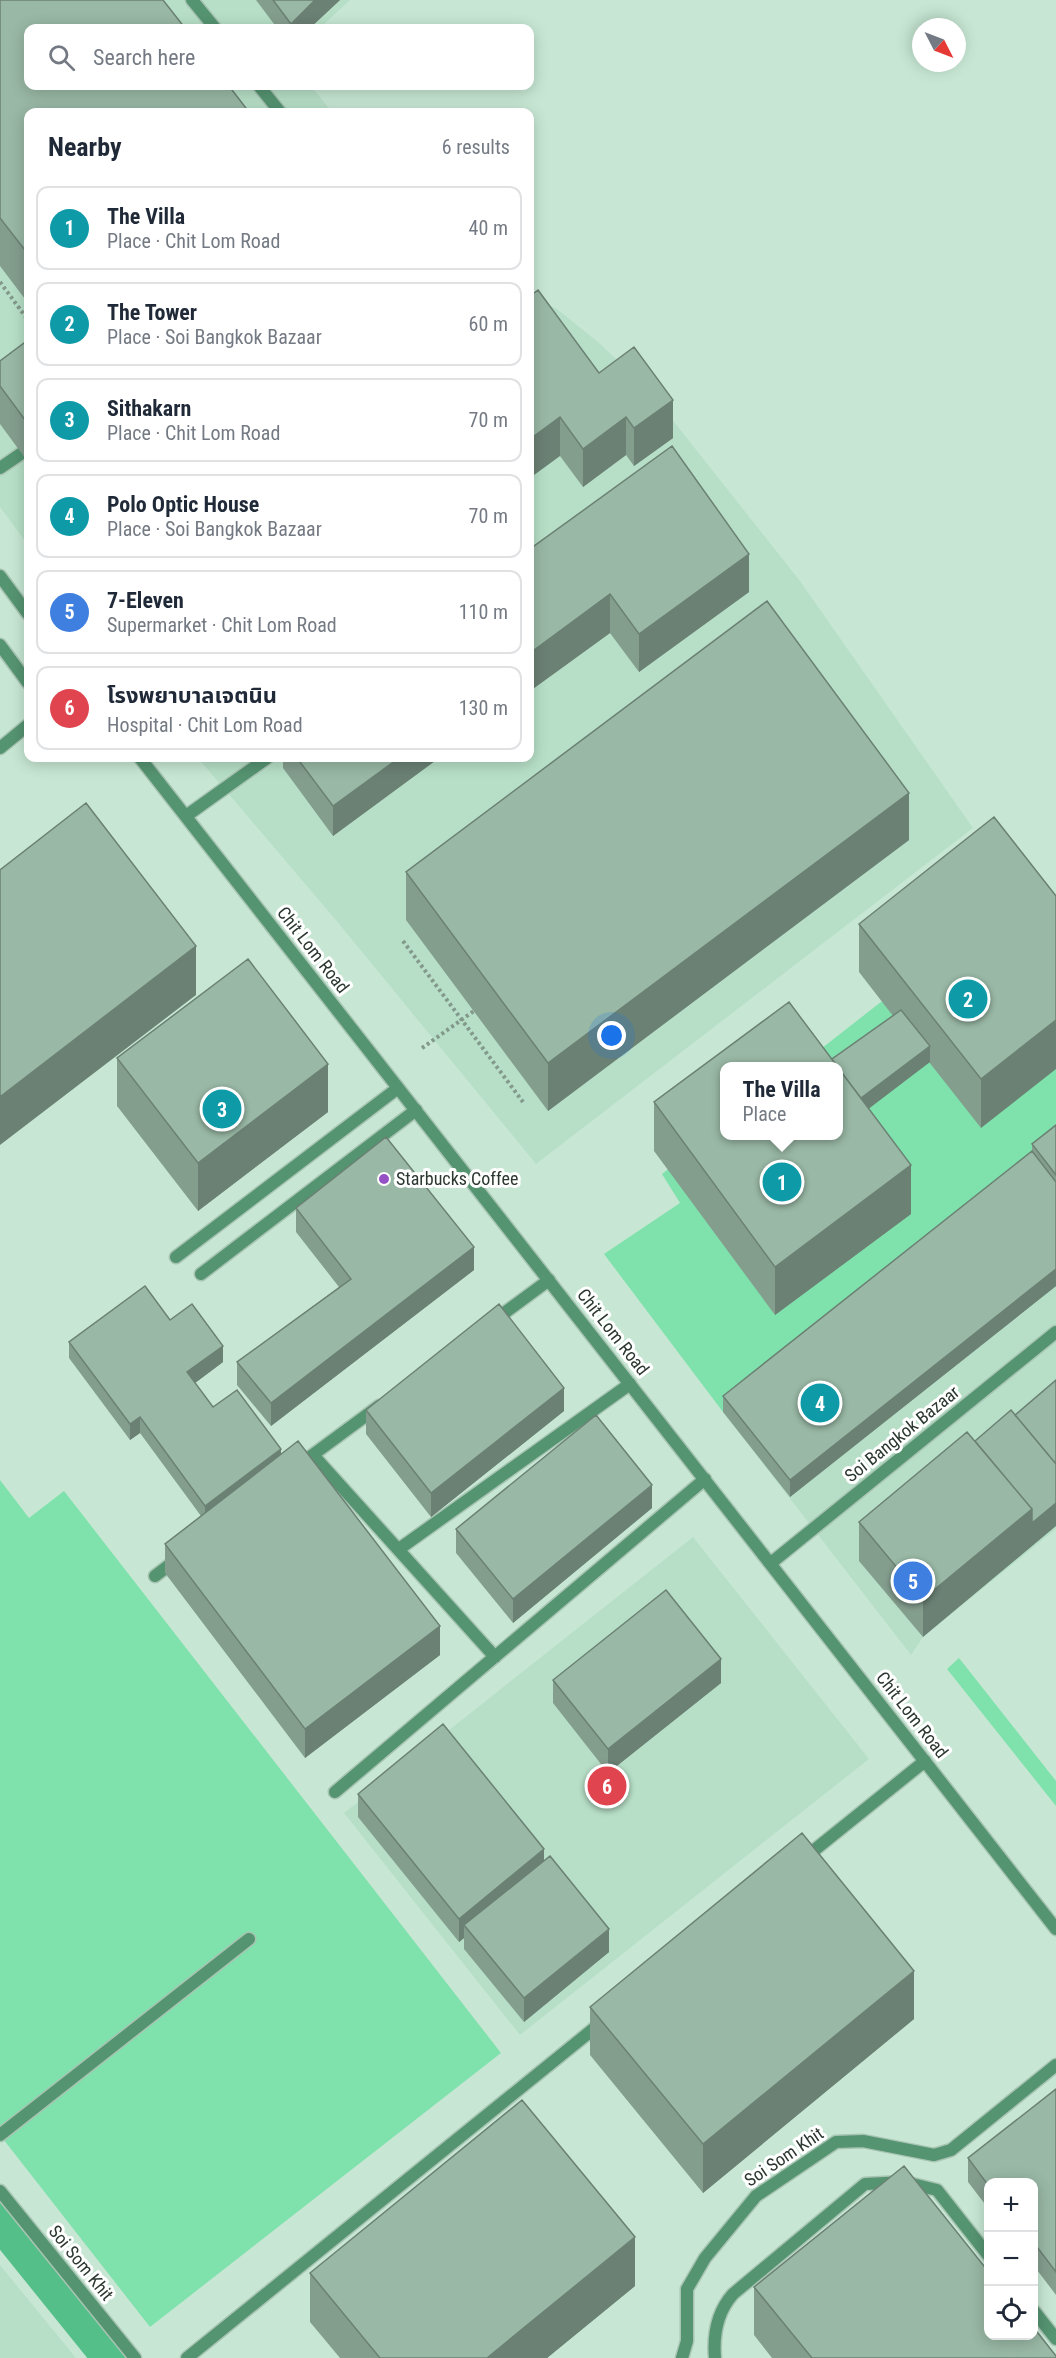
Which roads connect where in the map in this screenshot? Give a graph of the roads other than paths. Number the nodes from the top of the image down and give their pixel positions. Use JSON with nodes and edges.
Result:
{"nodes":[{"id":1,"x":192,"y":0,"type":"edge"},
{"id":2,"x":212,"y":24,"type":"edge"},
{"id":3,"x":262,"y":90,"type":"edge"},
{"id":4,"x":277,"y":108,"type":"edge"},
{"id":5,"x":22,"y":453,"type":"edge"},
{"id":6,"x":0,"y":468,"type":"edge"},
{"id":7,"x":0,"y":576,"type":"edge"},
{"id":8,"x":24,"y":609,"type":"edge"},
{"id":9,"x":0,"y":645,"type":"edge"},
{"id":10,"x":24,"y":678,"type":"edge"},
{"id":11,"x":24,"y":728,"type":"edge"},
{"id":12,"x":0,"y":748,"type":"edge"},
{"id":13,"x":143,"y":762,"type":"edge"},
{"id":14,"x":261,"y":762,"type":"edge"},
{"id":15,"x":186,"y":816,"type":"junction"},
{"id":16,"x":399,"y":1088,"type":"junction"},
{"id":17,"x":416,"y":1110,"type":"junction"},
{"id":18,"x":176,"y":1257,"type":"dead end"},
{"id":19,"x":201,"y":1274,"type":"dead end"},
{"id":20,"x":549,"y":1280,"type":"junction"},
{"id":21,"x":483,"y":1329,"type":"edge"},
{"id":22,"x":1056,"y":1332,"type":"edge"},
{"id":23,"x":630,"y":1384,"type":"junction"},
{"id":24,"x":388,"y":1399,"type":"edge"},
{"id":25,"x":313,"y":1455,"type":"junction"},
{"id":26,"x":285,"y":1476,"type":"edge"},
{"id":27,"x":705,"y":1479,"type":"junction"},
{"id":28,"x":399,"y":1549,"type":"junction"},
{"id":29,"x":183,"y":1555,"type":"edge"},
{"id":30,"x":771,"y":1563,"type":"junction"},
{"id":31,"x":155,"y":1576,"type":"dead end"},
{"id":32,"x":495,"y":1657,"type":"junction"},
{"id":33,"x":925,"y":1761,"type":"junction"},
{"id":34,"x":335,"y":1792,"type":"dead end"},
{"id":35,"x":796,"y":1865,"type":"edge"},
{"id":36,"x":1056,"y":1929,"type":"edge"},
{"id":37,"x":249,"y":1940,"type":"dead end"},
{"id":38,"x":611,"y":2015,"type":"edge"},
{"id":39,"x":1056,"y":2065,"type":"edge"},
{"id":40,"x":0,"y":2135,"type":"edge"},
{"id":41,"x":0,"y":2191,"type":"edge"},
{"id":42,"x":984,"y":2250,"type":"edge"},
{"id":43,"x":1038,"y":2316,"type":"edge"},
{"id":44,"x":1056,"y":2339,"type":"edge"},
{"id":45,"x":135,"y":2358,"type":"edge"},
{"id":46,"x":187,"y":2358,"type":"edge"},
{"id":47,"x":682,"y":2358,"type":"edge"},
{"id":48,"x":714,"y":2358,"type":"edge"}],
"edges":[{"from":1,"to":2,"type":"street"},
{"from":3,"to":4,"type":"street"},
{"from":5,"to":6,"type":"street"},
{"from":7,"to":8,"type":"street"},
{"from":9,"to":10,"type":"street"},
{"from":11,"to":12,"type":"street"},
{"from":13,"to":15,"type":"street","name":"Chit Lom Road"},
{"from":14,"to":15,"type":"street"},
{"from":15,"to":16,"type":"street","name":"Chit Lom Road"},
{"from":16,"to":17,"type":"street","name":"Chit Lom Road"},
{"from":16,"to":18,"type":"street"},
{"from":17,"to":19,"type":"street"},
{"from":17,"to":20,"type":"street","name":"Chit Lom Road"},
{"from":20,"to":21,"type":"street"},
{"from":20,"to":23,"type":"street","name":"Chit Lom Road"},
{"from":22,"to":30,"type":"street","name":"Soi Bangkok Bazaar"},
{"from":23,"to":27,"type":"street","name":"Chit Lom Road"},
{"from":23,"to":28,"type":"street"},
{"from":24,"to":25,"type":"street"},
{"from":25,"to":26,"type":"street"},
{"from":25,"to":28,"type":"street"},
{"from":27,"to":30,"type":"street","name":"Chit Lom Road"},
{"from":27,"to":32,"type":"street"},
{"from":28,"to":32,"type":"street"},
{"from":29,"to":31,"type":"street"},
{"from":30,"to":33,"type":"street","name":"Chit Lom Road"},
{"from":32,"to":34,"type":"street"},
{"from":33,"to":35,"type":"street"},
{"from":33,"to":36,"type":"street","name":"Chit Lom Road"},
{"from":37,"to":40,"type":"street"},
{"from":38,"to":46,"type":"street"},
{"from":39,"to":47,"type":"street","name":"Soi Som Khit"},
{"from":41,"to":45,"type":"street","name":"Soi Som Khit"},
{"from":42,"to":48,"type":"street"},
{"from":43,"to":44,"type":"street"}]}
